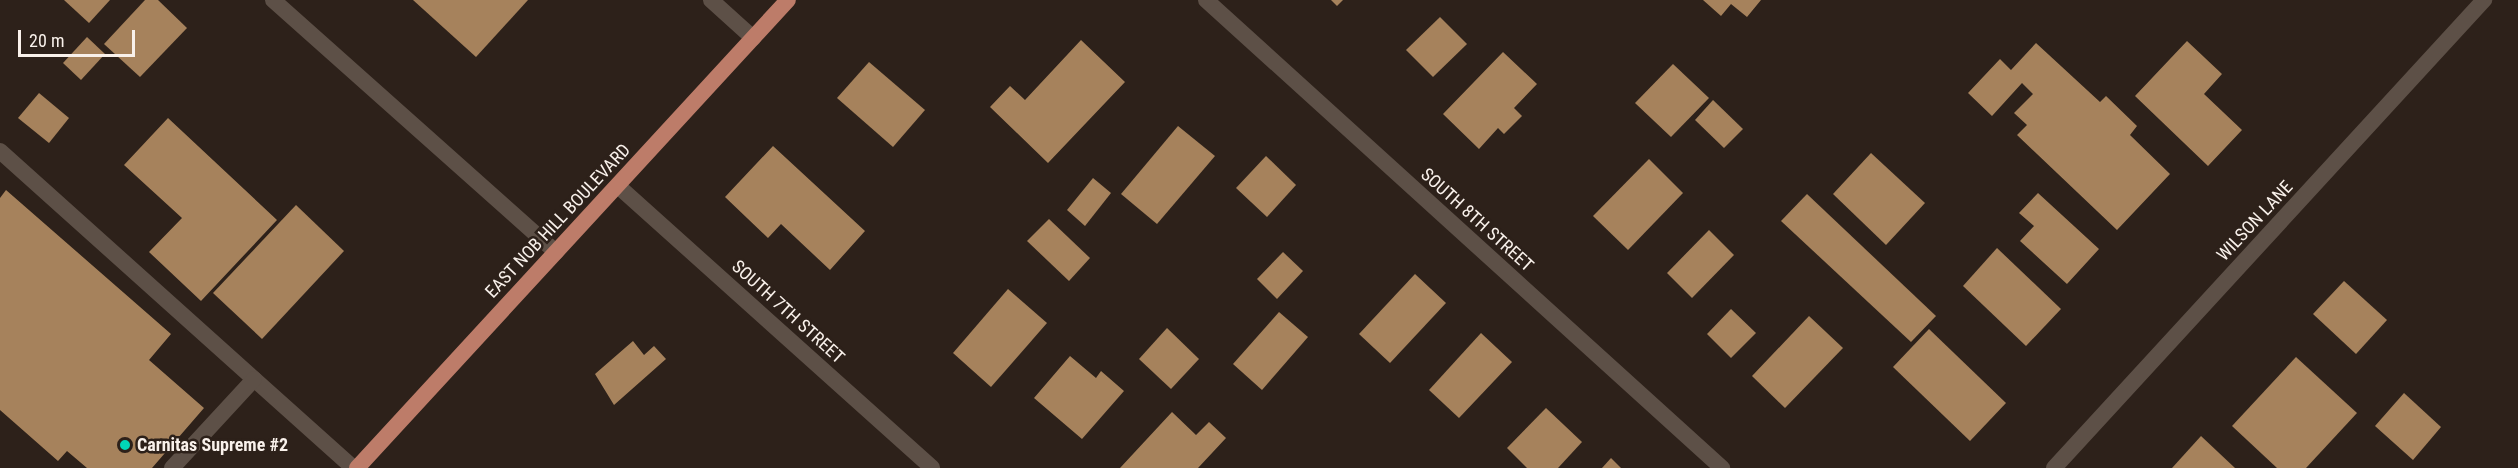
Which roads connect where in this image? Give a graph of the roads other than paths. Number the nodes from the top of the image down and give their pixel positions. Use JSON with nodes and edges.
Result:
{"nodes":[{"id":1,"x":273,"y":0,"type":"edge"},
{"id":2,"x":711,"y":0,"type":"edge"},
{"id":3,"x":788,"y":0,"type":"edge"},
{"id":4,"x":1206,"y":0,"type":"edge"},
{"id":5,"x":2484,"y":0,"type":"edge"},
{"id":6,"x":753,"y":38,"type":"junction"},
{"id":7,"x":0,"y":151,"type":"edge"},
{"id":8,"x":618,"y":186,"type":"junction"},
{"id":9,"x":556,"y":252,"type":"junction"},
{"id":10,"x":254,"y":379,"type":"junction"},
{"id":11,"x":172,"y":468,"type":"edge"},
{"id":12,"x":355,"y":468,"type":"edge"},
{"id":13,"x":932,"y":468,"type":"edge"},
{"id":14,"x":1722,"y":468,"type":"edge"},
{"id":15,"x":2054,"y":468,"type":"edge"}],
"edges":[{"from":1,"to":9,"type":"street"},
{"from":2,"to":6,"type":"street"},
{"from":3,"to":6,"type":"main road","name":"EAST NOB HILL BOULEVARD"},
{"from":4,"to":14,"type":"street","name":"SOUTH 8TH STREET"},
{"from":5,"to":15,"type":"street","name":"WILSON LANE"},
{"from":6,"to":8,"type":"main road","name":"EAST NOB HILL BOULEVARD"},
{"from":7,"to":10,"type":"street"},
{"from":8,"to":9,"type":"main road","name":"EAST NOB HILL BOULEVARD"},
{"from":8,"to":13,"type":"street","name":"SOUTH 7TH STREET"},
{"from":9,"to":12,"type":"main road","name":"EAST NOB HILL BOULEVARD"},
{"from":10,"to":11,"type":"street"},
{"from":10,"to":12,"type":"street"}]}
